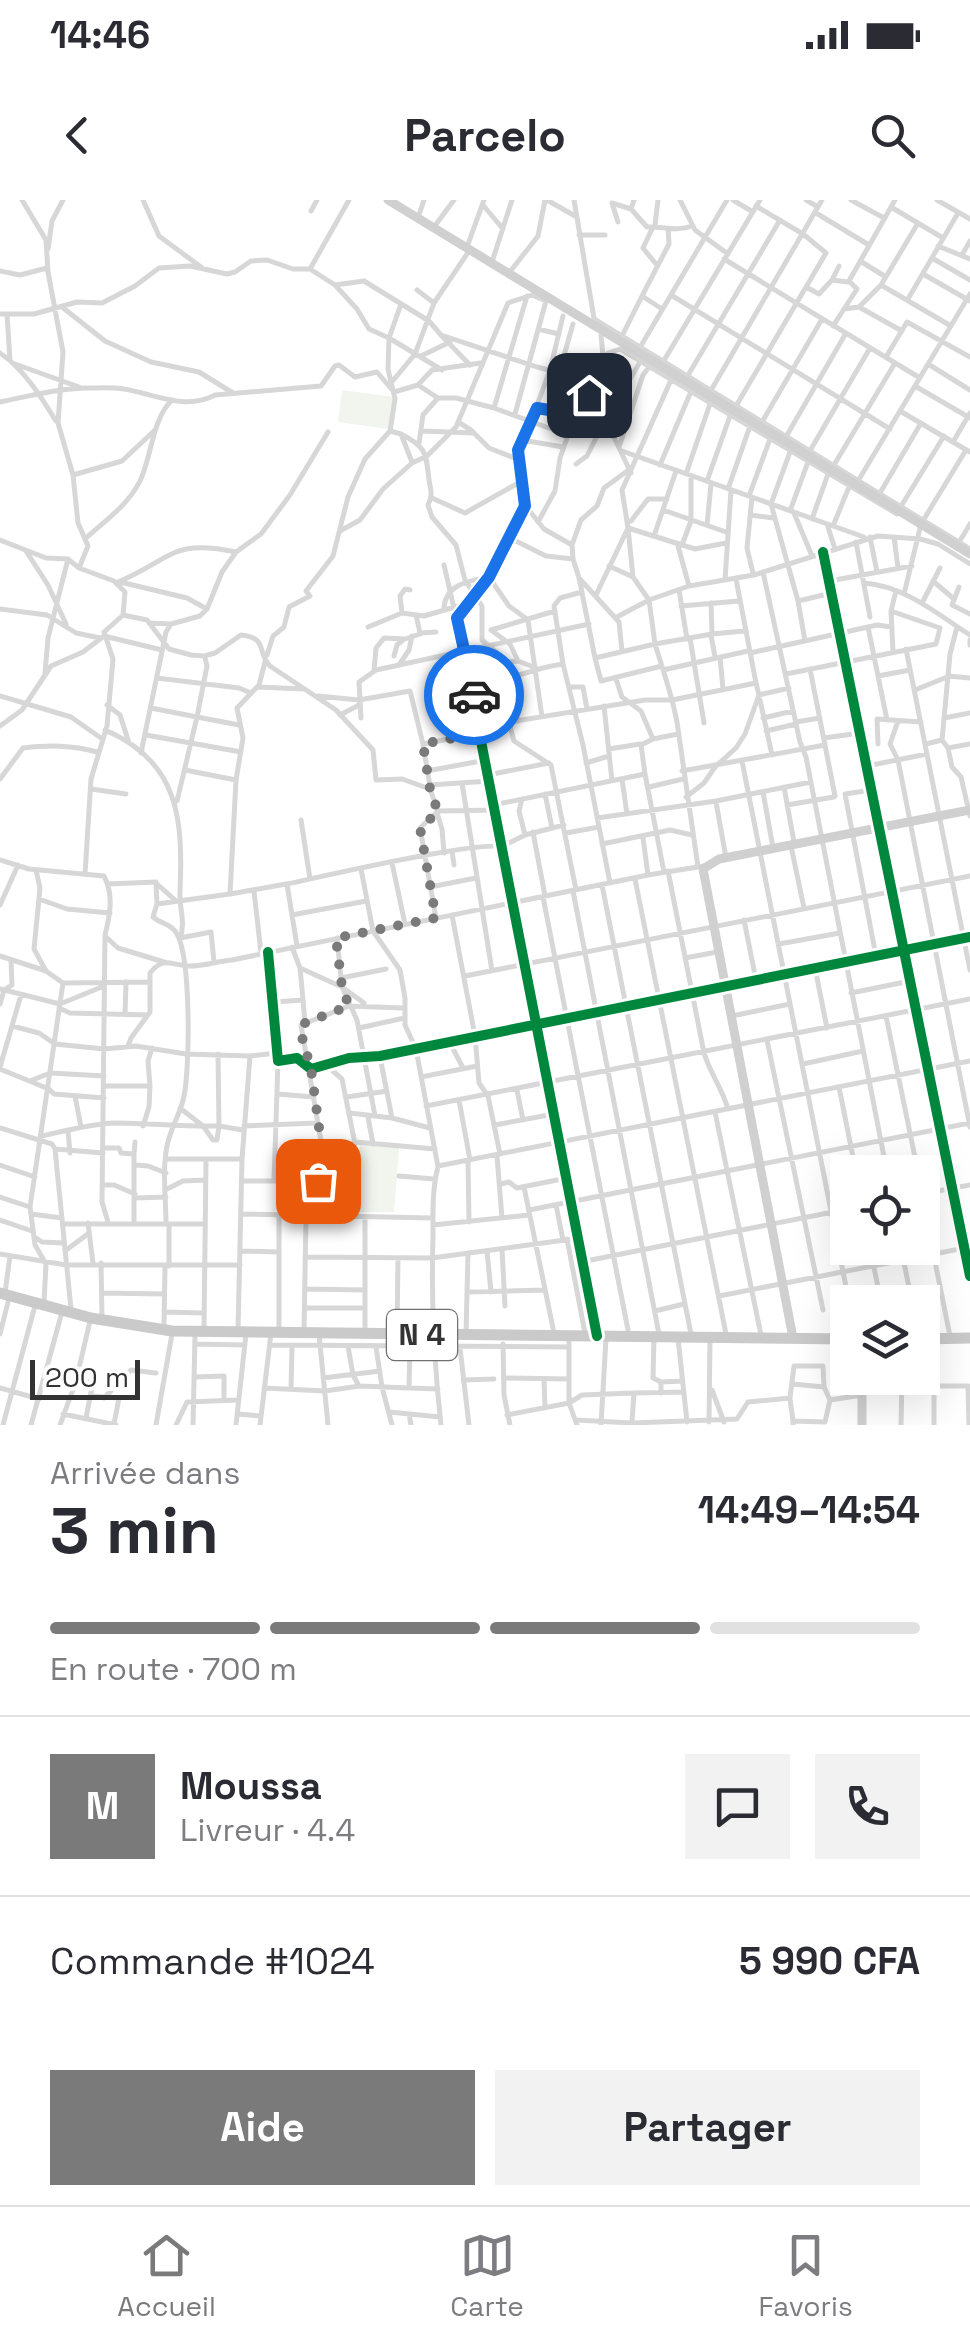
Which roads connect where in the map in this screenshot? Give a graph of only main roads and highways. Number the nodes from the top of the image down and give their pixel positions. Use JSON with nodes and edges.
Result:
{"nodes":[{"id":1,"x":5,"y":1294,"type":"edge"},
{"id":2,"x":830,"y":1338,"type":"edge"}],
"edges":[{"from":1,"to":2,"type":"main road","number":"N 4"}]}
